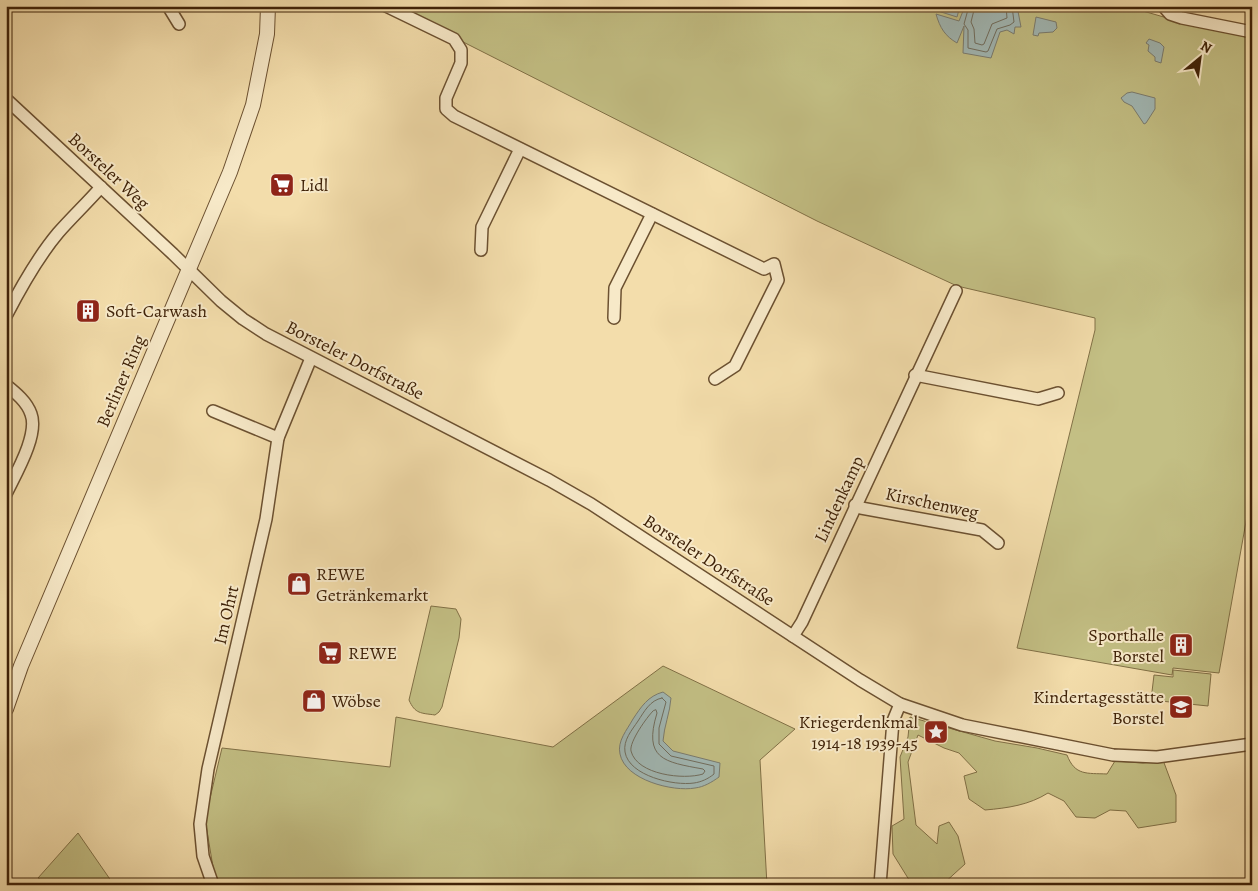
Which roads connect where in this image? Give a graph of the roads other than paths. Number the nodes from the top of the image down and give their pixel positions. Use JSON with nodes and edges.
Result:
{"nodes":[{"id":1,"x":168,"y":6,"type":"edge"},
{"id":2,"x":268,"y":6,"type":"edge"},
{"id":3,"x":386,"y":6,"type":"edge"},
{"id":4,"x":1163,"y":6,"type":"edge"},
{"id":5,"x":179,"y":24,"type":"dead end"},
{"id":6,"x":1252,"y":32,"type":"edge"},
{"id":7,"x":6,"y":99,"type":"edge"},
{"id":8,"x":520,"y":149,"type":"junction"},
{"id":9,"x":101,"y":187,"type":"junction"},
{"id":10,"x":652,"y":214,"type":"junction"},
{"id":11,"x":482,"y":250,"type":"dead end"},
{"id":12,"x":188,"y":269,"type":"junction"},
{"id":13,"x":956,"y":291,"type":"dead end"},
{"id":14,"x":6,"y":316,"type":"edge"},
{"id":15,"x":614,"y":318,"type":"dead end"},
{"id":16,"x":311,"y":358,"type":"junction"},
{"id":17,"x":915,"y":375,"type":"junction"},
{"id":18,"x":715,"y":379,"type":"dead end"},
{"id":19,"x":6,"y":385,"type":"edge"},
{"id":20,"x":1058,"y":393,"type":"dead end"},
{"id":21,"x":214,"y":411,"type":"dead end"},
{"id":22,"x":278,"y":438,"type":"junction"},
{"id":23,"x":6,"y":494,"type":"edge"},
{"id":24,"x":855,"y":505,"type":"junction"},
{"id":25,"x":998,"y":542,"type":"dead end"},
{"id":26,"x":793,"y":636,"type":"junction"},
{"id":27,"x":900,"y":704,"type":"junction"},
{"id":28,"x":6,"y":709,"type":"edge"},
{"id":29,"x":1252,"y":744,"type":"edge"},
{"id":30,"x":213,"y":885,"type":"edge"},
{"id":31,"x":880,"y":885,"type":"edge"}],
"edges":[{"from":1,"to":5,"type":"street"},
{"from":2,"to":12,"type":"street","name":"Berliner Ring"},
{"from":3,"to":8,"type":"street"},
{"from":4,"to":6,"type":"street"},
{"from":7,"to":9,"type":"street","name":"Borsteler Weg"},
{"from":8,"to":10,"type":"street"},
{"from":8,"to":11,"type":"street"},
{"from":9,"to":12,"type":"street","name":"Borsteler Weg"},
{"from":9,"to":14,"type":"street"},
{"from":10,"to":15,"type":"street"},
{"from":10,"to":18,"type":"street"},
{"from":12,"to":16,"type":"street","name":"Borsteler Dorfstraße"},
{"from":12,"to":28,"type":"street","name":"Berliner Ring"},
{"from":13,"to":17,"type":"street","name":"Lindenkamp"},
{"from":16,"to":22,"type":"street","name":"Im Ohrt"},
{"from":16,"to":26,"type":"street","name":"Borsteler Dorfstraße"},
{"from":17,"to":20,"type":"street"},
{"from":17,"to":24,"type":"street","name":"Lindenkamp"},
{"from":19,"to":23,"type":"street"},
{"from":21,"to":22,"type":"street"},
{"from":22,"to":30,"type":"street","name":"Im Ohrt"},
{"from":24,"to":25,"type":"street","name":"Kirschenweg"},
{"from":24,"to":26,"type":"street","name":"Lindenkamp"},
{"from":26,"to":27,"type":"street","name":"Borsteler Dorfstraße"},
{"from":27,"to":29,"type":"street","name":"Borsteler Dorfstraße"},
{"from":27,"to":31,"type":"street"}]}
